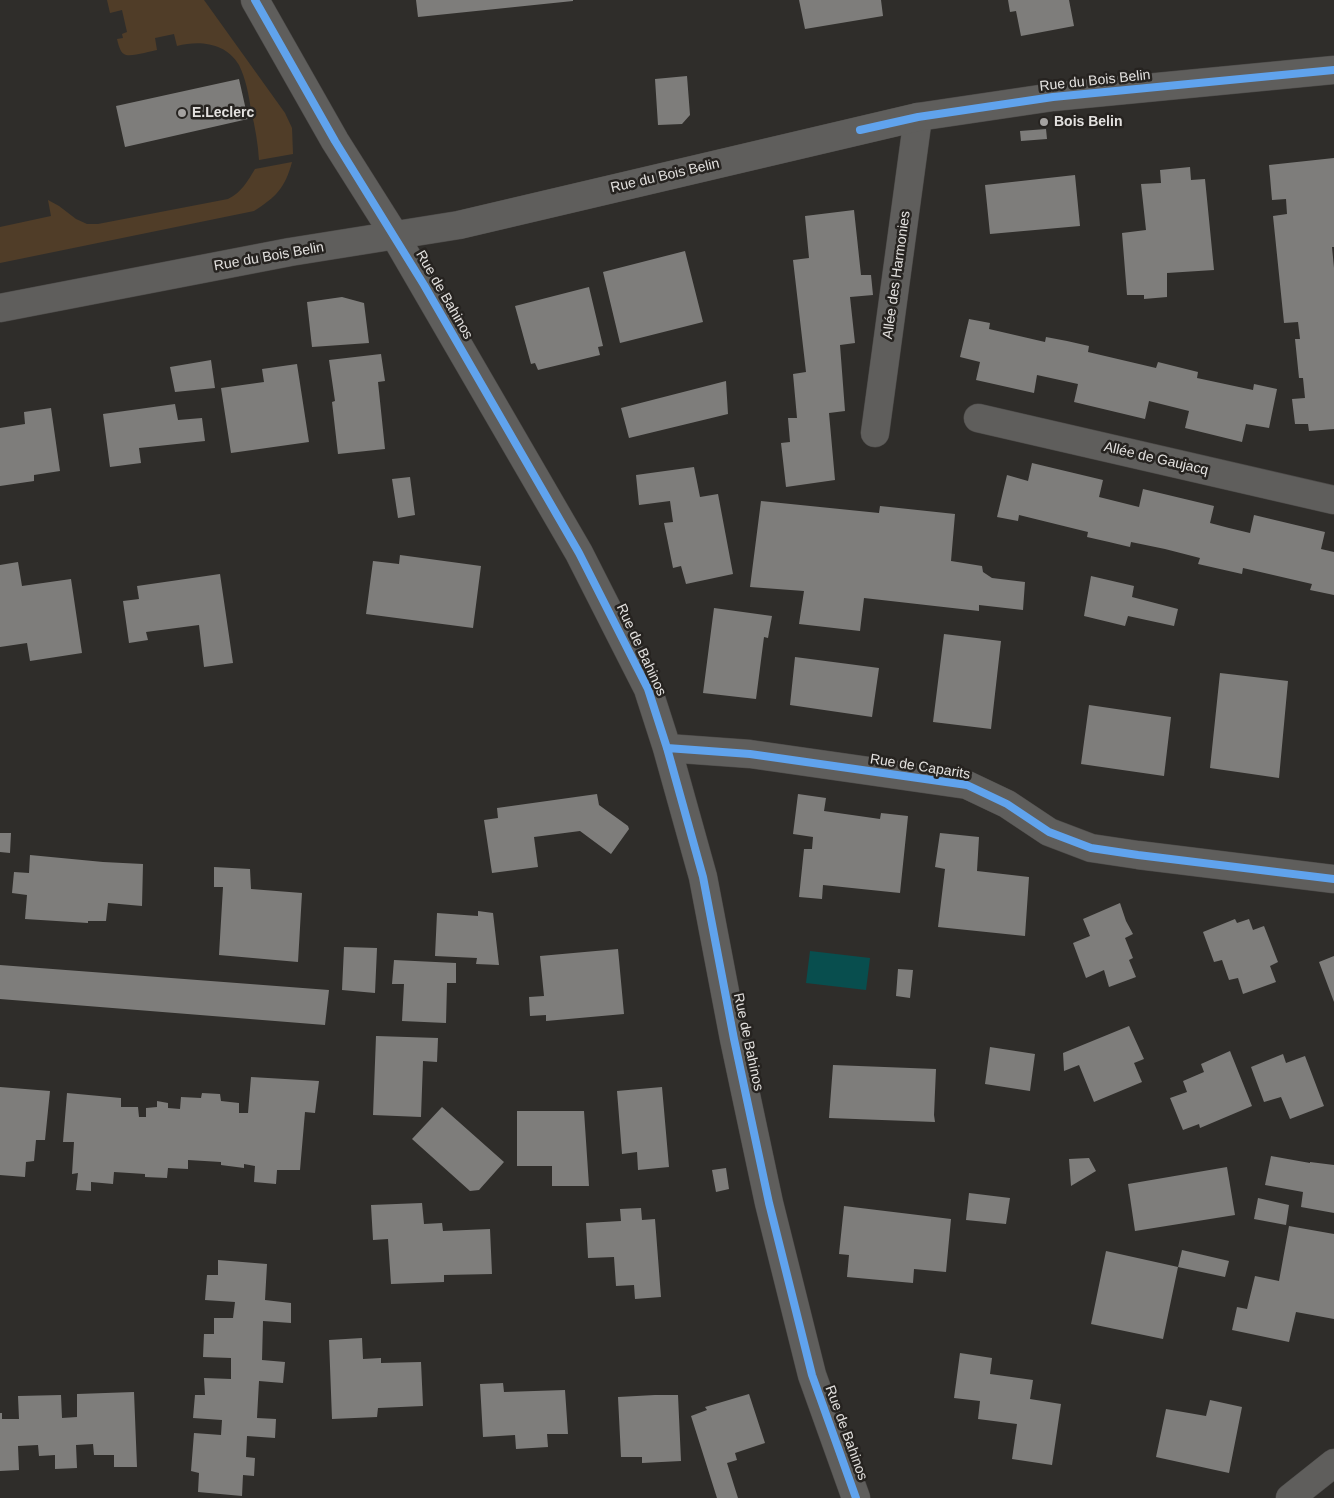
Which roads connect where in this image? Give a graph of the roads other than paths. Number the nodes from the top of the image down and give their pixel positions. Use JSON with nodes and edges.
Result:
{"nodes":[{"id":1,"x":255,"y":0,"type":"edge"},
{"id":2,"x":1334,"y":70,"type":"edge"},
{"id":3,"x":918,"y":117,"type":"junction"},
{"id":4,"x":394,"y":236,"type":"junction"},
{"id":5,"x":0,"y":308,"type":"edge"},
{"id":6,"x":978,"y":418,"type":"dead end"},
{"id":7,"x":875,"y":433,"type":"dead end"},
{"id":8,"x":1334,"y":500,"type":"edge"},
{"id":9,"x":667,"y":748,"type":"junction"},
{"id":10,"x":1334,"y":880,"type":"edge"},
{"id":11,"x":1334,"y":1463,"type":"edge"},
{"id":12,"x":856,"y":1498,"type":"edge"},
{"id":13,"x":1290,"y":1498,"type":"edge"}],
"edges":[{"from":1,"to":4,"type":"street","name":"Rue de Bahinos"},
{"from":2,"to":3,"type":"street","name":"Rue du Bois Belin"},
{"from":3,"to":4,"type":"street","name":"Rue du Bois Belin"},
{"from":3,"to":7,"type":"street","name":"Allée des Harmonies"},
{"from":4,"to":5,"type":"street","name":"Rue du Bois Belin"},
{"from":4,"to":9,"type":"street","name":"Rue de Bahinos"},
{"from":6,"to":8,"type":"street","name":"Allée de Gaujacq"},
{"from":9,"to":10,"type":"street","name":"Rue de Caparits"},
{"from":9,"to":12,"type":"street","name":"Rue de Bahinos"},
{"from":11,"to":13,"type":"street"}]}
